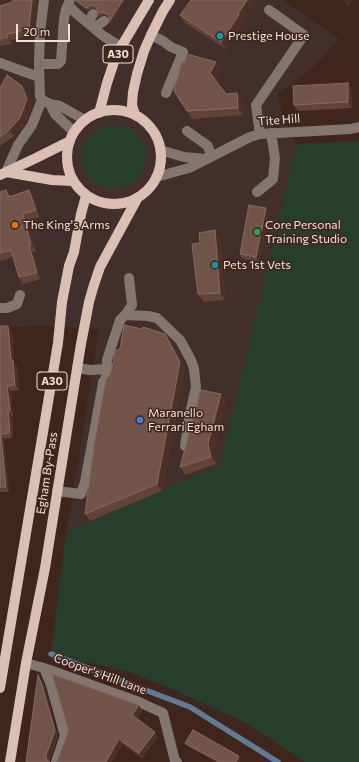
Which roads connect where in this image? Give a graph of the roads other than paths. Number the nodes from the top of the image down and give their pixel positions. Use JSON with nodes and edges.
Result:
{"nodes":[{"id":1,"x":44,"y":0,"type":"edge"},
{"id":2,"x":149,"y":0,"type":"edge"},
{"id":3,"x":170,"y":0,"type":"edge"},
{"id":4,"x":69,"y":3,"type":"edge"},
{"id":5,"x":269,"y":10,"type":"dead end"},
{"id":6,"x":93,"y":14,"type":"dead end"},
{"id":7,"x":104,"y":21,"type":"dead end"},
{"id":8,"x":91,"y":26,"type":"junction"},
{"id":9,"x":151,"y":35,"type":"junction"},
{"id":10,"x":121,"y":47,"type":"junction"},
{"id":11,"x":0,"y":63,"type":"edge"},
{"id":12,"x":39,"y":64,"type":"junction"},
{"id":13,"x":39,"y":76,"type":"junction"},
{"id":14,"x":166,"y":93,"type":"dead end"},
{"id":15,"x":46,"y":102,"type":"junction"},
{"id":16,"x":99,"y":113,"type":"junction"},
{"id":17,"x":135,"y":115,"type":"junction"},
{"id":18,"x":85,"y":120,"type":"junction"},
{"id":19,"x":359,"y":127,"type":"edge"},
{"id":20,"x":188,"y":131,"type":"dead end"},
{"id":21,"x":271,"y":133,"type":"junction"},
{"id":22,"x":260,"y":134,"type":"junction"},
{"id":23,"x":72,"y":136,"type":"junction"},
{"id":24,"x":160,"y":150,"type":"junction"},
{"id":25,"x":209,"y":158,"type":"junction"},
{"id":26,"x":3,"y":174,"type":"edge"},
{"id":27,"x":156,"y":177,"type":"junction"},
{"id":28,"x":74,"y":181,"type":"junction"},
{"id":29,"x":257,"y":192,"type":"dead end"},
{"id":30,"x":86,"y":196,"type":"junction"},
{"id":31,"x":138,"y":197,"type":"junction"},
{"id":32,"x":129,"y":278,"type":"dead end"},
{"id":33,"x":20,"y":295,"type":"dead end"},
{"id":34,"x":0,"y":308,"type":"edge"},
{"id":35,"x":125,"y":315,"type":"junction"},
{"id":36,"x":77,"y":368,"type":"junction"},
{"id":37,"x":107,"y":369,"type":"junction"},
{"id":38,"x":185,"y":446,"type":"edge"},
{"id":39,"x":57,"y":491,"type":"junction"},
{"id":40,"x":26,"y":663,"type":"junction"},
{"id":41,"x":44,"y":668,"type":"junction"},
{"id":42,"x":0,"y":688,"type":"edge"},
{"id":43,"x":10,"y":762,"type":"edge"},
{"id":44,"x":56,"y":762,"type":"edge"},
{"id":45,"x":177,"y":762,"type":"edge"}],
"edges":[{"from":1,"to":12,"type":"street"},
{"from":2,"to":10,"type":"main road","number":"A30"},
{"from":3,"to":9,"type":"main road","number":"A30"},
{"from":4,"to":8,"type":"street"},
{"from":4,"to":12,"type":"street"},
{"from":5,"to":22,"type":"street"},
{"from":6,"to":8,"type":"street"},
{"from":7,"to":8,"type":"street"},
{"from":8,"to":10,"type":"street"},
{"from":9,"to":14,"type":"street"},
{"from":9,"to":17,"type":"main road","number":"A30"},
{"from":10,"to":16,"type":"main road","number":"A30"},
{"from":11,"to":13,"type":"street"},
{"from":12,"to":13,"type":"street"},
{"from":13,"to":15,"type":"street"},
{"from":15,"to":18,"type":"street"},
{"from":15,"to":23,"type":"street"},
{"from":15,"to":26,"type":"street"},
{"from":16,"to":17,"type":"main road"},
{"from":16,"to":18,"type":"main road"},
{"from":17,"to":24,"type":"main road"},
{"from":18,"to":23,"type":"main road"},
{"from":19,"to":21,"type":"street","name":"Tite Hill"},
{"from":20,"to":25,"type":"street"},
{"from":21,"to":22,"type":"street","name":"Tite Hill"},
{"from":21,"to":29,"type":"street"},
{"from":22,"to":25,"type":"street","name":"Tite Hill"},
{"from":23,"to":26,"type":"main road"},
{"from":23,"to":28,"type":"main road"},
{"from":24,"to":25,"type":"street"},
{"from":24,"to":27,"type":"main road"},
{"from":25,"to":27,"type":"street","name":"Tite Hill"},
{"from":26,"to":28,"type":"main road"},
{"from":27,"to":31,"type":"main road"},
{"from":28,"to":30,"type":"main road"},
{"from":30,"to":31,"type":"main road"},
{"from":30,"to":42,"type":"main road","name":"Egham By-Pass","number":"A30"},
{"from":31,"to":36,"type":"main road","name":"Egham By-Pass","number":"A30"},
{"from":32,"to":35,"type":"street"},
{"from":33,"to":34,"type":"street"},
{"from":35,"to":37,"type":"street"},
{"from":35,"to":38,"type":"street"},
{"from":36,"to":37,"type":"street"},
{"from":36,"to":39,"type":"main road","name":"Egham By-Pass","number":"A30"},
{"from":37,"to":39,"type":"street"},
{"from":39,"to":40,"type":"main road","name":"Egham By-Pass","number":"A30"},
{"from":40,"to":41,"type":"street","name":"Cooper's Hill Lane"},
{"from":40,"to":43,"type":"main road","name":"Egham By-Pass","number":"A30"},
{"from":41,"to":44,"type":"street"},
{"from":41,"to":45,"type":"street","name":"Cooper's Hill Lane"}]}
